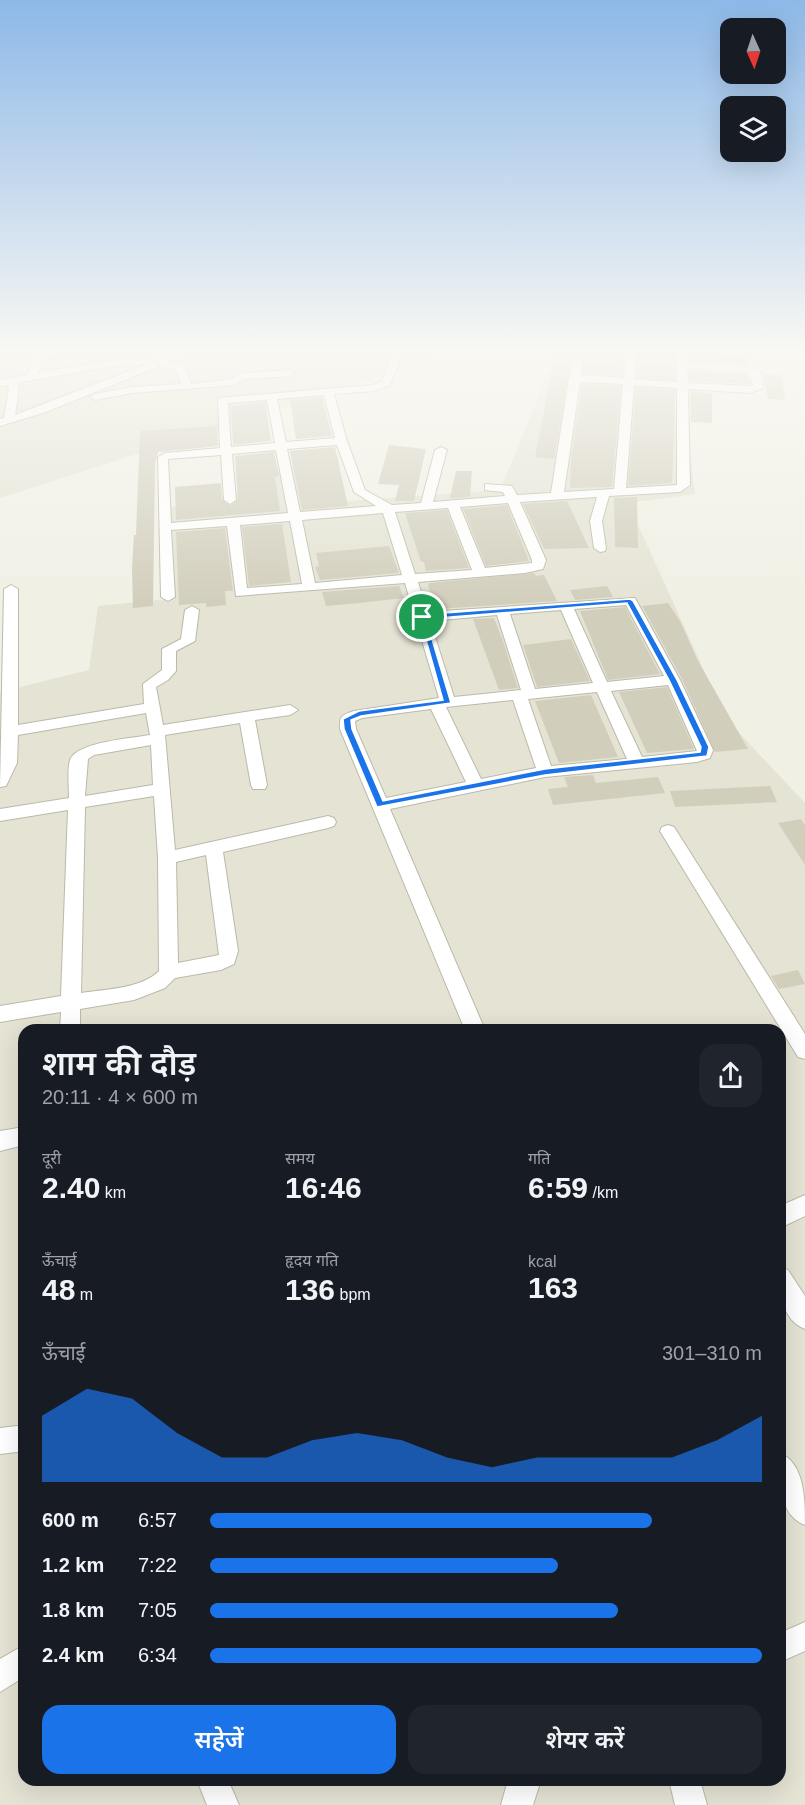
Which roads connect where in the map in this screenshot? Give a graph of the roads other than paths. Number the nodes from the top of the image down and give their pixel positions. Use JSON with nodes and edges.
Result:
{"nodes":[{"id":1,"x":224,"y":436,"type":"edge"},
{"id":2,"x":280,"y":436,"type":"edge"},
{"id":3,"x":340,"y":436,"type":"edge"},
{"id":4,"x":569,"y":436,"type":"edge"},
{"id":5,"x":624,"y":436,"type":"edge"},
{"id":6,"x":683,"y":436,"type":"edge"},
{"id":7,"x":341,"y":441,"type":"junction"},
{"id":8,"x":282,"y":446,"type":"junction"},
{"id":9,"x":225,"y":450,"type":"junction"},
{"id":10,"x":441,"y":450,"type":"dead end"},
{"id":11,"x":489,"y":487,"type":"dead end"},
{"id":12,"x":604,"y":492,"type":"junction"},
{"id":13,"x":620,"y":492,"type":"junction"},
{"id":14,"x":564,"y":495,"type":"junction"},
{"id":15,"x":511,"y":498,"type":"junction"},
{"id":16,"x":230,"y":500,"type":"dead end"},
{"id":17,"x":452,"y":503,"type":"junction"},
{"id":18,"x":426,"y":505,"type":"junction"},
{"id":19,"x":388,"y":508,"type":"junction"},
{"id":20,"x":294,"y":516,"type":"junction"},
{"id":21,"x":596,"y":521,"type":"junction"},
{"id":22,"x":233,"y":522,"type":"junction"},
{"id":23,"x":167,"y":527,"type":"junction"},
{"id":24,"x":600,"y":548,"type":"dead end"},
{"id":25,"x":480,"y":573,"type":"junction"},
{"id":26,"x":410,"y":578,"type":"junction"},
{"id":27,"x":309,"y":587,"type":"junction"},
{"id":28,"x":10,"y":589,"type":"dead end"},
{"id":29,"x":168,"y":597,"type":"dead end"},
{"id":30,"x":566,"y":606,"type":"junction"},
{"id":31,"x":192,"y":610,"type":"dead end"},
{"id":32,"x":502,"y":611,"type":"junction"},
{"id":33,"x":422,"y":617,"type":"junction"},
{"id":34,"x":673,"y":680,"type":"junction"},
{"id":35,"x":601,"y":687,"type":"junction"},
{"id":36,"x":524,"y":694,"type":"junction"},
{"id":37,"x":442,"y":703,"type":"junction"},
{"id":38,"x":152,"y":707,"type":"junction"},
{"id":39,"x":290,"y":710,"type":"dead end"},
{"id":40,"x":247,"y":716,"type":"junction"},
{"id":41,"x":11,"y":731,"type":"junction"},
{"id":42,"x":157,"y":735,"type":"junction"},
{"id":43,"x":636,"y":762,"type":"junction"},
{"id":44,"x":545,"y":772,"type":"junction"},
{"id":45,"x":0,"y":782,"type":"edge"},
{"id":46,"x":259,"y":785,"type":"dead end"},
{"id":47,"x":476,"y":786,"type":"junction"},
{"id":48,"x":162,"y":789,"type":"junction"},
{"id":49,"x":77,"y":804,"type":"junction"},
{"id":50,"x":381,"y":805,"type":"junction"},
{"id":51,"x":0,"y":815,"type":"edge"},
{"id":52,"x":328,"y":822,"type":"dead end"},
{"id":53,"x":668,"y":831,"type":"dead end"},
{"id":54,"x":214,"y":848,"type":"junction"},
{"id":55,"x":167,"y":858,"type":"junction"},
{"id":56,"x":169,"y":972,"type":"junction"},
{"id":57,"x":71,"y":1001,"type":"junction"},
{"id":58,"x":0,"y":1014,"type":"edge"},
{"id":59,"x":70,"y":1024,"type":"edge"},
{"id":60,"x":472,"y":1024,"type":"edge"},
{"id":61,"x":805,"y":1051,"type":"edge"},
{"id":62,"x":18,"y":1137,"type":"edge"},
{"id":63,"x":0,"y":1141,"type":"edge"},
{"id":64,"x":805,"y":1205,"type":"edge"},
{"id":65,"x":786,"y":1214,"type":"edge"},
{"id":66,"x":786,"y":1287,"type":"edge"},
{"id":67,"x":805,"y":1317,"type":"edge"},
{"id":68,"x":18,"y":1439,"type":"edge"},
{"id":69,"x":0,"y":1441,"type":"edge"},
{"id":70,"x":786,"y":1477,"type":"edge"},
{"id":71,"x":805,"y":1512,"type":"edge"},
{"id":72,"x":805,"y":1636,"type":"edge"},
{"id":73,"x":786,"y":1645,"type":"edge"},
{"id":74,"x":18,"y":1664,"type":"edge"},
{"id":75,"x":0,"y":1677,"type":"edge"},
{"id":76,"x":215,"y":1786,"type":"edge"},
{"id":77,"x":522,"y":1786,"type":"edge"},
{"id":78,"x":686,"y":1786,"type":"edge"},
{"id":79,"x":223,"y":1805,"type":"edge"},
{"id":80,"x":518,"y":1805,"type":"edge"},
{"id":81,"x":691,"y":1805,"type":"edge"}],
"edges":[{"from":1,"to":9,"type":"street"},
{"from":2,"to":8,"type":"street"},
{"from":3,"to":7,"type":"street"},
{"from":4,"to":14,"type":"street"},
{"from":5,"to":13,"type":"street"},
{"from":6,"to":13,"type":"street"},
{"from":7,"to":8,"type":"street"},
{"from":7,"to":19,"type":"street"},
{"from":8,"to":9,"type":"street"},
{"from":8,"to":20,"type":"street"},
{"from":9,"to":16,"type":"street"},
{"from":9,"to":23,"type":"street"},
{"from":10,"to":18,"type":"street"},
{"from":11,"to":15,"type":"street"},
{"from":12,"to":13,"type":"street"},
{"from":12,"to":14,"type":"street"},
{"from":12,"to":21,"type":"street"},
{"from":14,"to":15,"type":"street"},
{"from":14,"to":21,"type":"street"},
{"from":15,"to":17,"type":"street"},
{"from":15,"to":25,"type":"street"},
{"from":17,"to":18,"type":"street"},
{"from":17,"to":25,"type":"street"},
{"from":18,"to":19,"type":"street"},
{"from":19,"to":20,"type":"street"},
{"from":19,"to":26,"type":"street"},
{"from":20,"to":22,"type":"street"},
{"from":20,"to":27,"type":"street"},
{"from":21,"to":24,"type":"street"},
{"from":22,"to":23,"type":"street"},
{"from":22,"to":27,"type":"street"},
{"from":23,"to":29,"type":"street"},
{"from":25,"to":26,"type":"street"},
{"from":26,"to":27,"type":"street"},
{"from":26,"to":33,"type":"street"},
{"from":28,"to":41,"type":"street"},
{"from":30,"to":32,"type":"street"},
{"from":30,"to":34,"type":"street"},
{"from":30,"to":35,"type":"street"},
{"from":31,"to":38,"type":"street"},
{"from":32,"to":33,"type":"street"},
{"from":32,"to":36,"type":"street"},
{"from":33,"to":37,"type":"street"},
{"from":34,"to":35,"type":"street"},
{"from":34,"to":43,"type":"street"},
{"from":35,"to":36,"type":"street"},
{"from":35,"to":43,"type":"street"},
{"from":36,"to":37,"type":"street"},
{"from":36,"to":44,"type":"street"},
{"from":37,"to":47,"type":"street"},
{"from":37,"to":50,"type":"street"},
{"from":38,"to":41,"type":"street"},
{"from":38,"to":42,"type":"street"},
{"from":39,"to":40,"type":"street"},
{"from":40,"to":42,"type":"street"},
{"from":40,"to":46,"type":"street"},
{"from":41,"to":45,"type":"street"},
{"from":42,"to":48,"type":"street"},
{"from":42,"to":49,"type":"street"},
{"from":43,"to":44,"type":"street"},
{"from":44,"to":47,"type":"street"},
{"from":47,"to":50,"type":"street"},
{"from":48,"to":49,"type":"street"},
{"from":48,"to":55,"type":"street"},
{"from":49,"to":51,"type":"street"},
{"from":49,"to":57,"type":"street"},
{"from":50,"to":60,"type":"street"},
{"from":52,"to":54,"type":"street"},
{"from":53,"to":61,"type":"street"},
{"from":54,"to":55,"type":"street"},
{"from":54,"to":56,"type":"street"},
{"from":55,"to":56,"type":"street"},
{"from":56,"to":57,"type":"street"},
{"from":57,"to":58,"type":"street"},
{"from":57,"to":59,"type":"street"},
{"from":62,"to":63,"type":"street"},
{"from":64,"to":65,"type":"street"},
{"from":66,"to":67,"type":"street"},
{"from":68,"to":69,"type":"street"},
{"from":70,"to":71,"type":"street"},
{"from":72,"to":73,"type":"street"},
{"from":74,"to":75,"type":"street"},
{"from":76,"to":79,"type":"street"},
{"from":77,"to":80,"type":"street"},
{"from":78,"to":81,"type":"street"}]}
